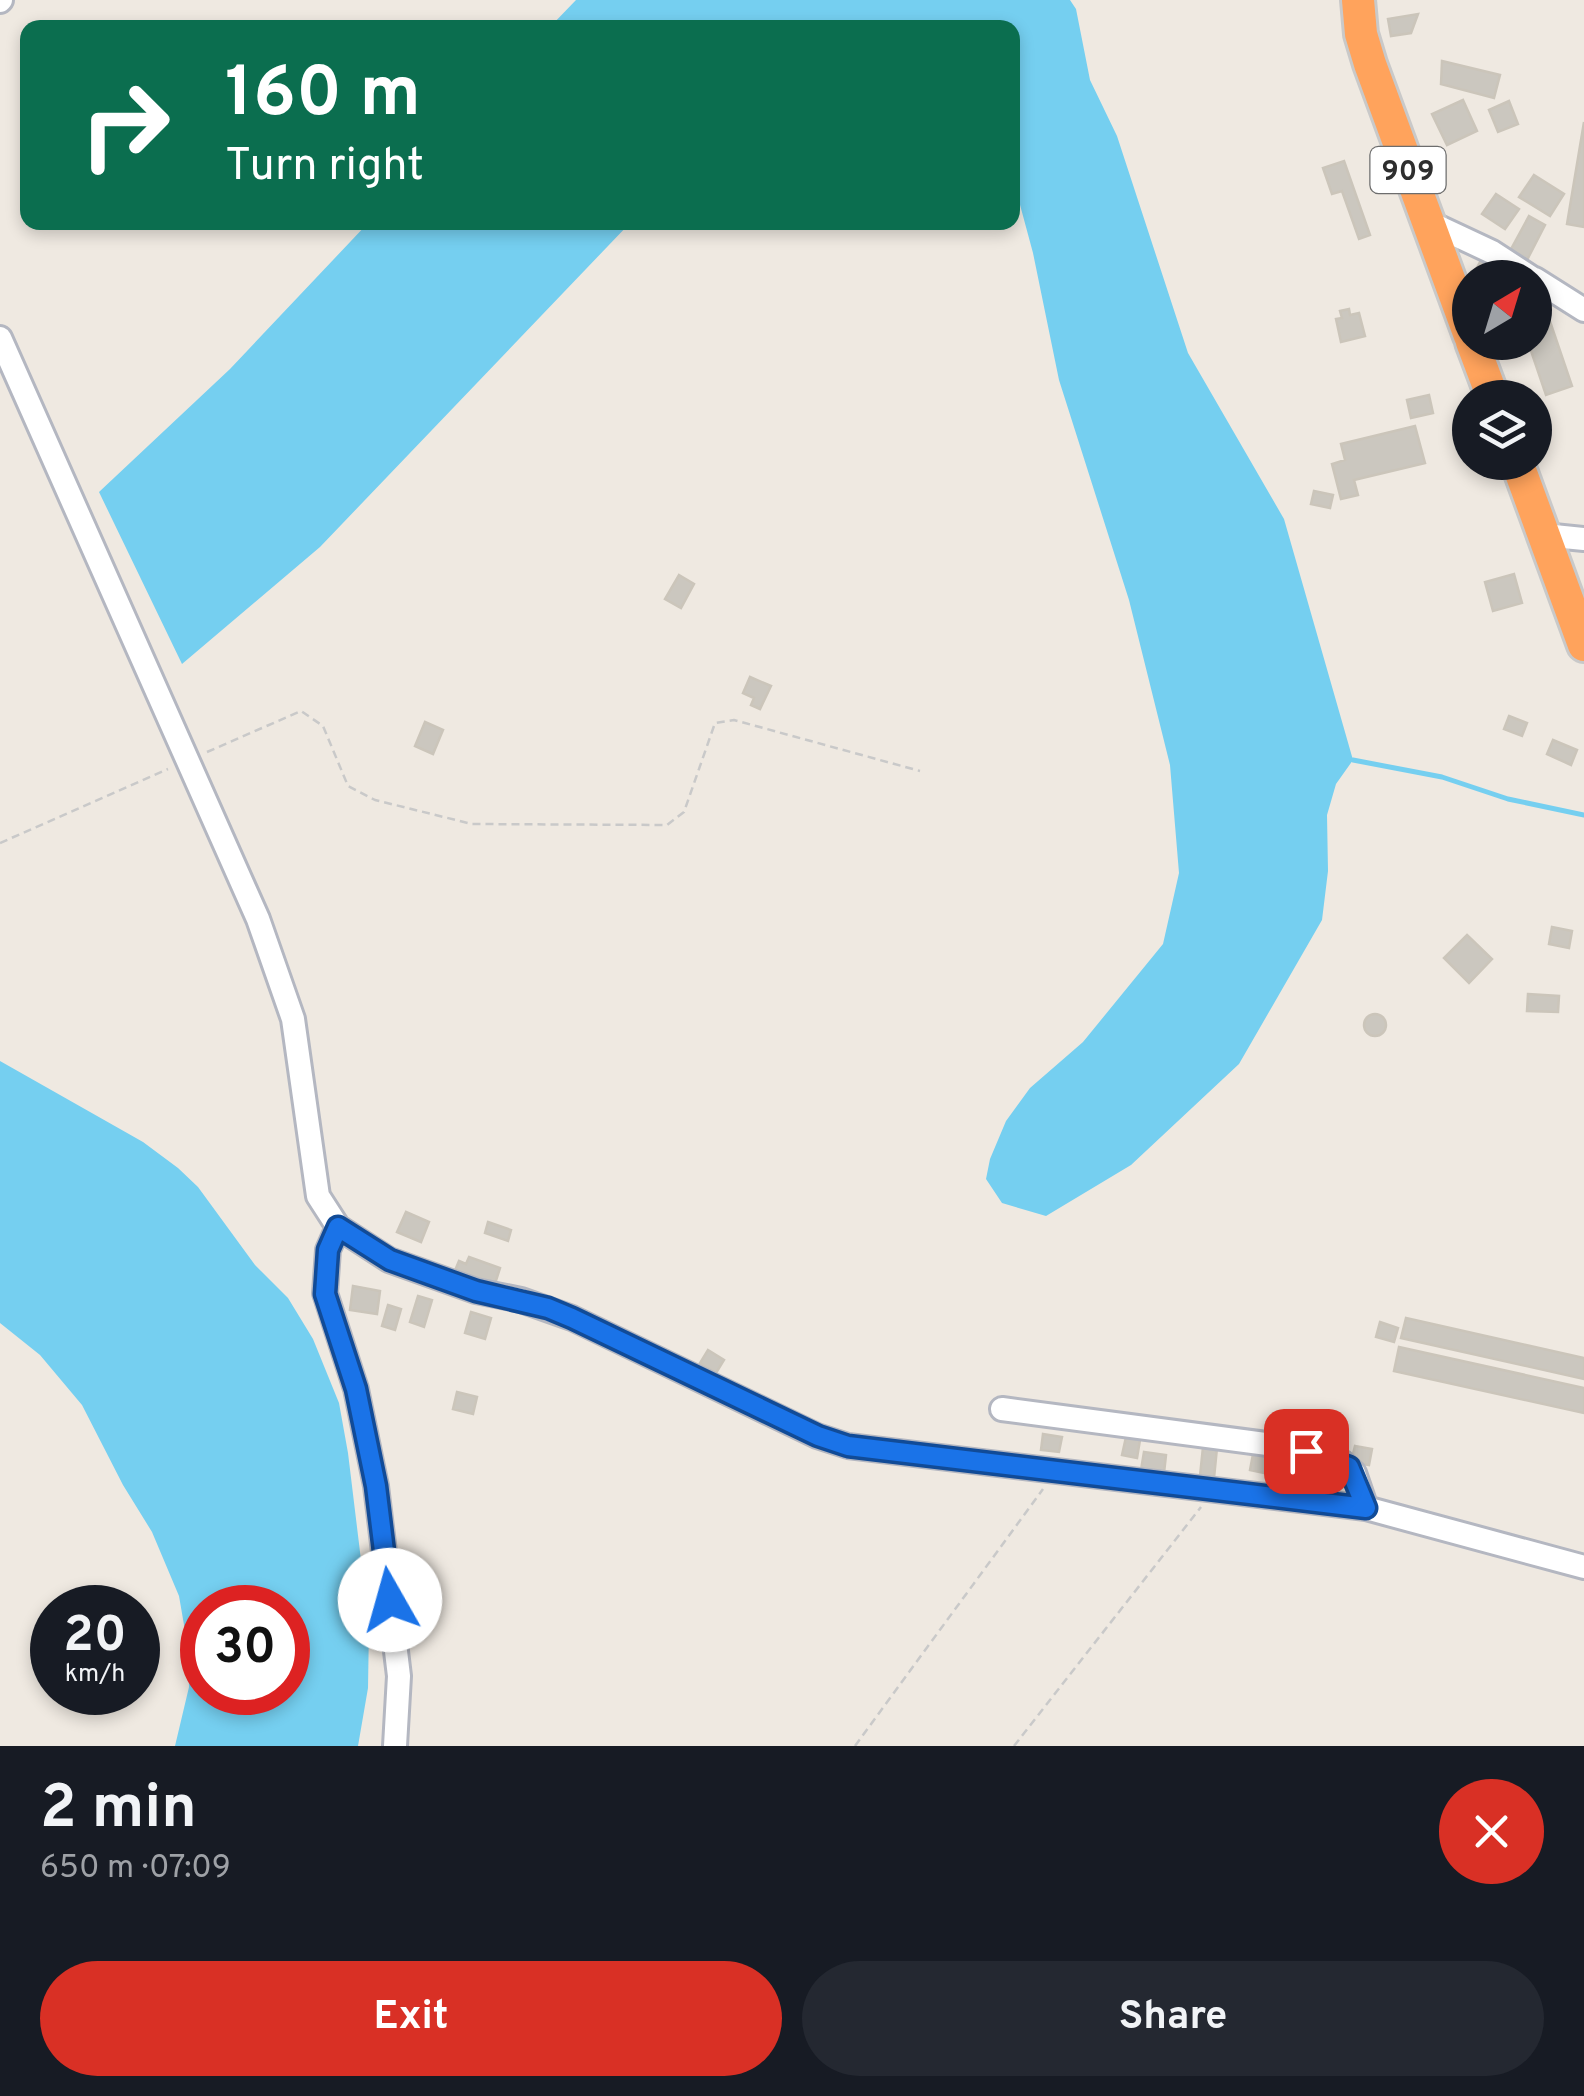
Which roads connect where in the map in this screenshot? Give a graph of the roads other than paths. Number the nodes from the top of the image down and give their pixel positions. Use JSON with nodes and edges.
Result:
{"nodes":[{"id":1,"x":1358,"y":0,"type":"edge"},
{"id":2,"x":1428,"y":222,"type":"junction"},
{"id":3,"x":1505,"y":260,"type":"edge"},
{"id":4,"x":1452,"y":287,"type":"edge"},
{"id":5,"x":1552,"y":290,"type":"edge"},
{"id":6,"x":1584,"y":310,"type":"edge"},
{"id":7,"x":0,"y":338,"type":"edge"},
{"id":8,"x":1524,"y":480,"type":"edge"},
{"id":9,"x":1544,"y":535,"type":"junction"},
{"id":10,"x":1584,"y":539,"type":"edge"},
{"id":11,"x":1578,"y":609,"type":"edge"},
{"id":12,"x":1584,"y":644,"type":"edge"},
{"id":13,"x":338,"y":1227,"type":"junction"},
{"id":14,"x":1002,"y":1409,"type":"dead end"},
{"id":15,"x":1366,"y":1508,"type":"junction"},
{"id":16,"x":1584,"y":1567,"type":"edge"},
{"id":17,"x":395,"y":1746,"type":"edge"}],
"edges":[{"from":1,"to":2,"type":"highway","number":"909"},
{"from":2,"to":3,"type":"street"},
{"from":2,"to":4,"type":"highway","number":"909"},
{"from":5,"to":6,"type":"street"},
{"from":7,"to":13,"type":"street"},
{"from":8,"to":9,"type":"highway"},
{"from":9,"to":10,"type":"street"},
{"from":9,"to":11,"type":"highway"},
{"from":11,"to":12,"type":"highway"},
{"from":13,"to":15,"type":"street"},
{"from":13,"to":17,"type":"street"},
{"from":14,"to":15,"type":"street"},
{"from":15,"to":16,"type":"street"}]}
